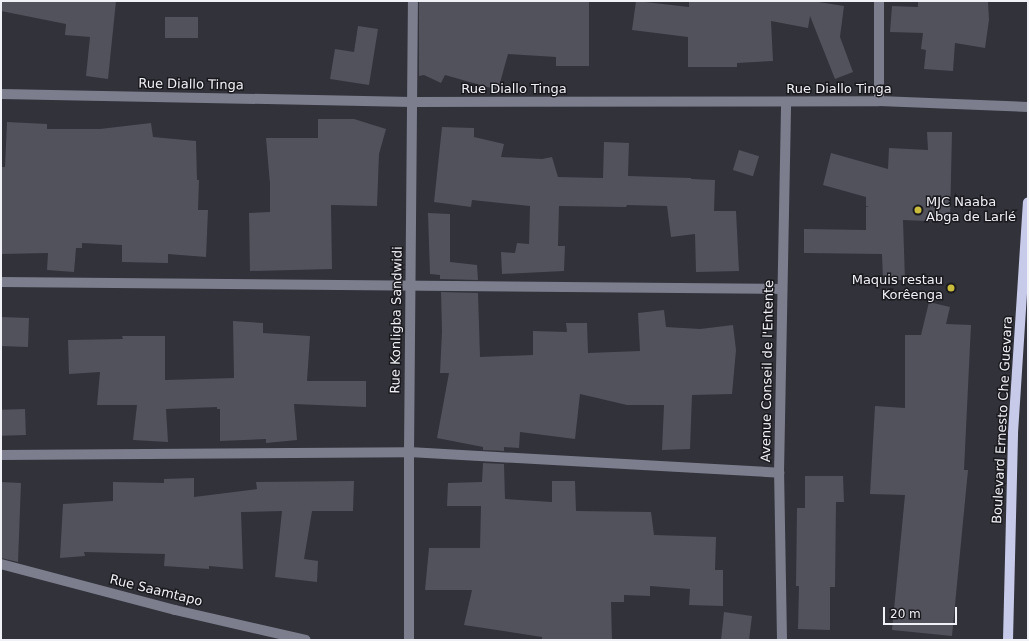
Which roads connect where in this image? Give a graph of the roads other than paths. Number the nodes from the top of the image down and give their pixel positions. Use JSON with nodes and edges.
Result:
{"nodes":[{"id":1,"x":413,"y":1,"type":"edge"},
{"id":2,"x":879,"y":1,"type":"edge"},
{"id":3,"x":1,"y":94,"type":"edge"},
{"id":4,"x":879,"y":101,"type":"junction"},
{"id":5,"x":412,"y":102,"type":"junction"},
{"id":6,"x":786,"y":102,"type":"junction"},
{"id":7,"x":1028,"y":107,"type":"edge"},
{"id":8,"x":1028,"y":202,"type":"edge"},
{"id":9,"x":1,"y":282,"type":"edge"},
{"id":10,"x":411,"y":287,"type":"junction"},
{"id":11,"x":782,"y":289,"type":"junction"},
{"id":12,"x":409,"y":452,"type":"junction"},
{"id":13,"x":1,"y":455,"type":"edge"},
{"id":14,"x":779,"y":474,"type":"junction"},
{"id":15,"x":1,"y":564,"type":"edge"},
{"id":16,"x":306,"y":640,"type":"edge"},
{"id":17,"x":409,"y":640,"type":"edge"},
{"id":18,"x":782,"y":640,"type":"edge"},
{"id":19,"x":1008,"y":640,"type":"edge"}],
"edges":[{"from":1,"to":5,"type":"street","name":"Rue Konligba Sandwidi"},
{"from":2,"to":4,"type":"street"},
{"from":3,"to":5,"type":"street","name":"Rue Diallo Tinga"},
{"from":4,"to":6,"type":"street","name":"Rue Diallo Tinga"},
{"from":4,"to":7,"type":"street","name":"Rue Diallo Tinga"},
{"from":5,"to":6,"type":"street","name":"Rue Diallo Tinga"},
{"from":5,"to":10,"type":"street","name":"Rue Konligba Sandwidi"},
{"from":6,"to":11,"type":"street","name":"Avenue Conseil de l'Entente"},
{"from":8,"to":19,"type":"main road","name":"Boulevard Ernesto Che Guevara"},
{"from":9,"to":10,"type":"street"},
{"from":10,"to":11,"type":"street"},
{"from":10,"to":12,"type":"street","name":"Rue Konligba Sandwidi"},
{"from":11,"to":14,"type":"street","name":"Avenue Conseil de l'Entente"},
{"from":12,"to":13,"type":"street"},
{"from":12,"to":14,"type":"street"},
{"from":12,"to":17,"type":"street","name":"Rue Konligba Sandwidi"},
{"from":14,"to":18,"type":"street","name":"Avenue Conseil de l'Entente"},
{"from":15,"to":16,"type":"street","name":"Rue Saamtapo"}]}
